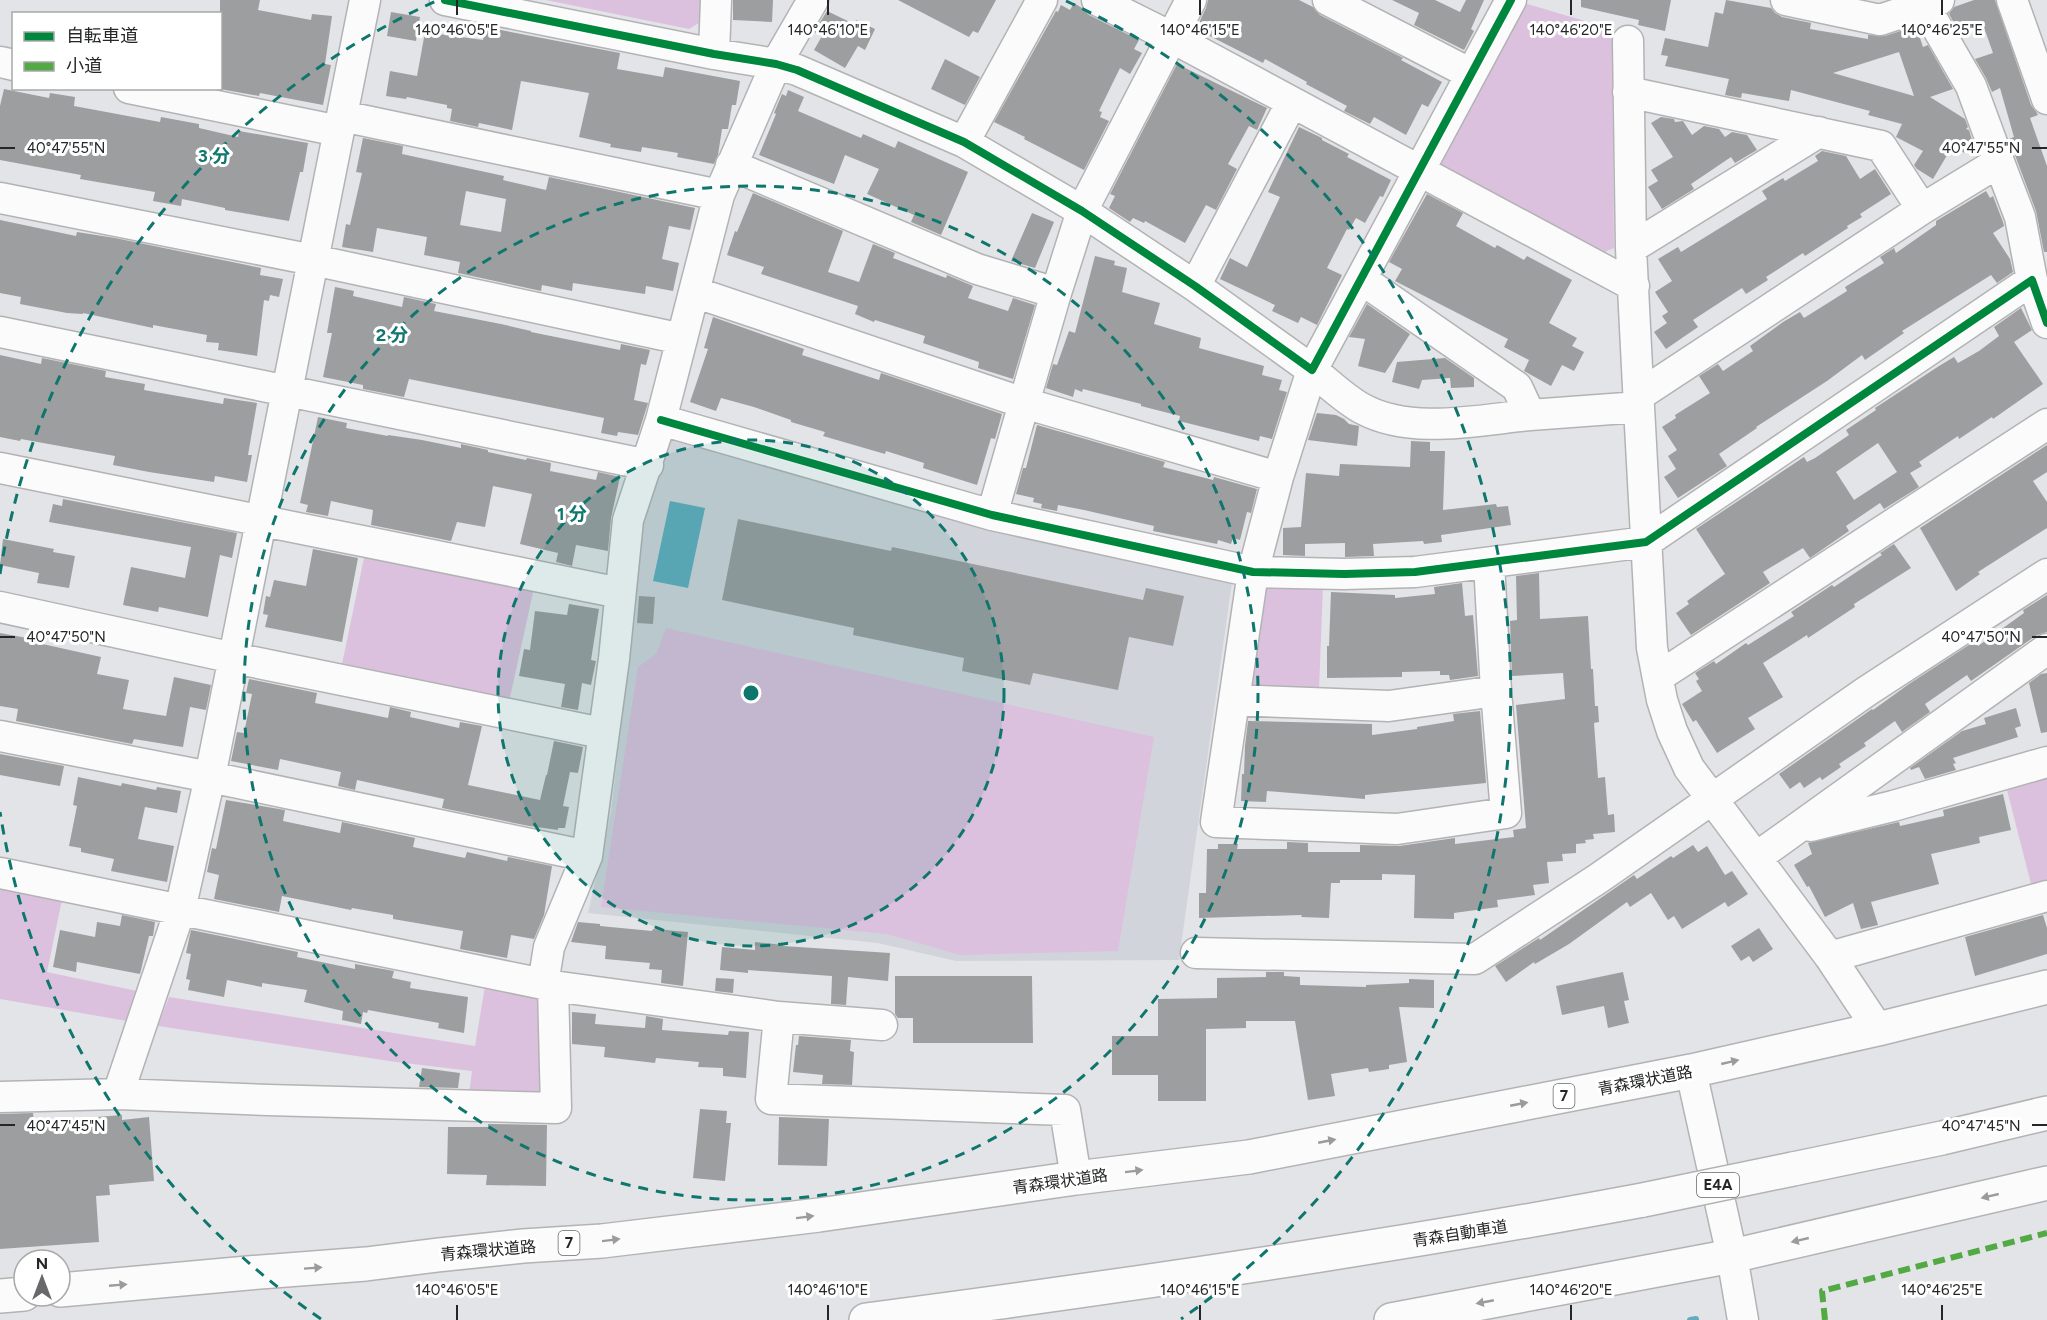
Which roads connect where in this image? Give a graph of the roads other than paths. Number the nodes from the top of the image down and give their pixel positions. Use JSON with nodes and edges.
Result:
{"nodes":[{"id":1,"x":365,"y":0,"type":"edge"},
{"id":2,"x":445,"y":0,"type":"edge"},
{"id":3,"x":716,"y":0,"type":"edge"},
{"id":4,"x":813,"y":0,"type":"edge"},
{"id":5,"x":1042,"y":0,"type":"edge"},
{"id":6,"x":1097,"y":0,"type":"edge"},
{"id":7,"x":1191,"y":0,"type":"edge"},
{"id":8,"x":1328,"y":0,"type":"edge"},
{"id":9,"x":1511,"y":0,"type":"edge"},
{"id":10,"x":1786,"y":0,"type":"edge"},
{"id":11,"x":2012,"y":0,"type":"edge"},
{"id":12,"x":1931,"y":3,"type":"edge"},
{"id":13,"x":1171,"y":36,"type":"junction"},
{"id":14,"x":1628,"y":41,"type":"dead end"},
{"id":15,"x":714,"y":54,"type":"junction"},
{"id":16,"x":776,"y":64,"type":"junction"},
{"id":17,"x":1471,"y":74,"type":"junction"},
{"id":18,"x":141,"y":90,"type":"edge"},
{"id":19,"x":1628,"y":92,"type":"junction"},
{"id":20,"x":2047,"y":99,"type":"edge"},
{"id":21,"x":1292,"y":102,"type":"junction"},
{"id":22,"x":341,"y":123,"type":"junction"},
{"id":23,"x":1819,"y":132,"type":"junction"},
{"id":24,"x":964,"y":142,"type":"junction"},
{"id":25,"x":1999,"y":162,"type":"junction"},
{"id":26,"x":731,"y":165,"type":"junction"},
{"id":27,"x":1420,"y":170,"type":"junction"},
{"id":28,"x":719,"y":195,"type":"junction"},
{"id":29,"x":0,"y":198,"type":"edge"},
{"id":30,"x":1922,"y":209,"type":"junction"},
{"id":31,"x":1082,"y":211,"type":"junction"},
{"id":32,"x":1631,"y":248,"type":"junction"},
{"id":33,"x":313,"y":260,"type":"junction"},
{"id":34,"x":1361,"y":279,"type":"junction"},
{"id":35,"x":2032,"y":280,"type":"junction"},
{"id":36,"x":1195,"y":286,"type":"junction"},
{"id":37,"x":1634,"y":286,"type":"junction"},
{"id":38,"x":694,"y":292,"type":"junction"},
{"id":39,"x":1056,"y":293,"type":"junction"},
{"id":40,"x":2047,"y":323,"type":"edge"},
{"id":41,"x":0,"y":332,"type":"edge"},
{"id":42,"x":682,"y":339,"type":"junction"},
{"id":43,"x":1312,"y":370,"type":"junction"},
{"id":44,"x":287,"y":390,"type":"junction"},
{"id":45,"x":1638,"y":402,"type":"junction"},
{"id":46,"x":1024,"y":404,"type":"junction"},
{"id":47,"x":1530,"y":415,"type":"junction"},
{"id":48,"x":661,"y":420,"type":"junction"},
{"id":49,"x":2047,"y":424,"type":"edge"},
{"id":50,"x":648,"y":465,"type":"junction"},
{"id":51,"x":0,"y":468,"type":"edge"},
{"id":52,"x":1278,"y":477,"type":"junction"},
{"id":53,"x":992,"y":515,"type":"junction"},
{"id":54,"x":262,"y":520,"type":"junction"},
{"id":55,"x":1646,"y":542,"type":"junction"},
{"id":56,"x":1489,"y":563,"type":"junction"},
{"id":57,"x":1253,"y":572,"type":"junction"},
{"id":58,"x":2047,"y":574,"type":"edge"},
{"id":59,"x":620,"y":594,"type":"junction"},
{"id":60,"x":0,"y":607,"type":"edge"},
{"id":61,"x":2047,"y":649,"type":"edge"},
{"id":62,"x":234,"y":658,"type":"junction"},
{"id":63,"x":1658,"y":677,"type":"junction"},
{"id":64,"x":1496,"y":691,"type":"junction"},
{"id":65,"x":1234,"y":700,"type":"junction"},
{"id":66,"x":602,"y":733,"type":"junction"},
{"id":67,"x":0,"y":736,"type":"edge"},
{"id":68,"x":2047,"y":762,"type":"edge"},
{"id":69,"x":210,"y":777,"type":"junction"},
{"id":70,"x":1712,"y":798,"type":"junction"},
{"id":71,"x":1794,"y":831,"type":"junction"},
{"id":72,"x":587,"y":856,"type":"junction"},
{"id":73,"x":1757,"y":857,"type":"junction"},
{"id":74,"x":0,"y":873,"type":"edge"},
{"id":75,"x":2047,"y":896,"type":"edge"},
{"id":76,"x":180,"y":910,"type":"junction"},
{"id":77,"x":1196,"y":953,"type":"dead end"},
{"id":78,"x":1830,"y":957,"type":"junction"},
{"id":79,"x":548,"y":985,"type":"junction"},
{"id":80,"x":2047,"y":987,"type":"edge"},
{"id":81,"x":779,"y":1017,"type":"junction"},
{"id":82,"x":882,"y":1025,"type":"dead end"},
{"id":83,"x":1878,"y":1029,"type":"junction"},
{"id":84,"x":1691,"y":1071,"type":"junction"},
{"id":85,"x":118,"y":1095,"type":"junction"},
{"id":86,"x":0,"y":1097,"type":"edge"},
{"id":87,"x":2047,"y":1113,"type":"edge"},
{"id":88,"x":1076,"y":1178,"type":"junction"},
{"id":89,"x":2047,"y":1183,"type":"edge"},
{"id":90,"x":1732,"y":1256,"type":"junction"},
{"id":91,"x":72,"y":1289,"type":"edge"},
{"id":92,"x":866,"y":1320,"type":"edge"},
{"id":93,"x":1391,"y":1320,"type":"edge"},
{"id":94,"x":1743,"y":1320,"type":"edge"}],
"edges":[{"from":1,"to":22,"type":"street"},
{"from":2,"to":15,"type":"street"},
{"from":3,"to":15,"type":"street"},
{"from":4,"to":16,"type":"street"},
{"from":5,"to":24,"type":"street"},
{"from":6,"to":13,"type":"street"},
{"from":7,"to":13,"type":"street"},
{"from":8,"to":17,"type":"street"},
{"from":9,"to":17,"type":"street"},
{"from":10,"to":12,"type":"street"},
{"from":11,"to":20,"type":"street"},
{"from":12,"to":25,"type":"street"},
{"from":13,"to":21,"type":"street"},
{"from":13,"to":31,"type":"street"},
{"from":14,"to":19,"type":"street"},
{"from":15,"to":16,"type":"street"},
{"from":16,"to":24,"type":"street"},
{"from":16,"to":26,"type":"street"},
{"from":17,"to":27,"type":"street"},
{"from":18,"to":22,"type":"street"},
{"from":19,"to":23,"type":"street"},
{"from":19,"to":32,"type":"street"},
{"from":21,"to":27,"type":"street"},
{"from":21,"to":36,"type":"street"},
{"from":22,"to":28,"type":"street"},
{"from":22,"to":33,"type":"street"},
{"from":23,"to":30,"type":"street"},
{"from":23,"to":32,"type":"street"},
{"from":24,"to":31,"type":"street"},
{"from":25,"to":30,"type":"street"},
{"from":25,"to":35,"type":"street"},
{"from":26,"to":28,"type":"street"},
{"from":26,"to":39,"type":"street"},
{"from":27,"to":34,"type":"street"},
{"from":27,"to":37,"type":"street"},
{"from":28,"to":38,"type":"street"},
{"from":29,"to":33,"type":"street"},
{"from":30,"to":45,"type":"street"},
{"from":31,"to":36,"type":"street"},
{"from":31,"to":39,"type":"street"},
{"from":32,"to":37,"type":"street"},
{"from":33,"to":42,"type":"street"},
{"from":33,"to":44,"type":"street"},
{"from":34,"to":43,"type":"street"},
{"from":34,"to":47,"type":"street"},
{"from":35,"to":40,"type":"street"},
{"from":35,"to":55,"type":"street"},
{"from":36,"to":43,"type":"street"},
{"from":37,"to":45,"type":"street"},
{"from":38,"to":42,"type":"street"},
{"from":38,"to":46,"type":"street"},
{"from":39,"to":46,"type":"street"},
{"from":41,"to":44,"type":"street"},
{"from":42,"to":48,"type":"street"},
{"from":43,"to":47,"type":"street"},
{"from":43,"to":52,"type":"street"},
{"from":44,"to":50,"type":"street"},
{"from":44,"to":54,"type":"street"},
{"from":45,"to":47,"type":"street"},
{"from":45,"to":55,"type":"street"},
{"from":46,"to":52,"type":"street"},
{"from":46,"to":53,"type":"street"},
{"from":48,"to":50,"type":"street"},
{"from":48,"to":53,"type":"street"},
{"from":49,"to":63,"type":"street"},
{"from":50,"to":59,"type":"street"},
{"from":51,"to":54,"type":"street"},
{"from":52,"to":57,"type":"street"},
{"from":53,"to":57,"type":"street"},
{"from":54,"to":59,"type":"street"},
{"from":54,"to":62,"type":"street"},
{"from":55,"to":56,"type":"street"},
{"from":55,"to":63,"type":"street"},
{"from":56,"to":57,"type":"street"},
{"from":56,"to":64,"type":"street"},
{"from":57,"to":65,"type":"street"},
{"from":58,"to":70,"type":"street"},
{"from":59,"to":66,"type":"street"},
{"from":60,"to":62,"type":"street"},
{"from":61,"to":71,"type":"street"},
{"from":62,"to":66,"type":"street"},
{"from":62,"to":69,"type":"street"},
{"from":63,"to":70,"type":"street"},
{"from":64,"to":65,"type":"street"},
{"from":64,"to":65,"type":"street"},
{"from":66,"to":72,"type":"street"},
{"from":67,"to":69,"type":"street"},
{"from":68,"to":71,"type":"street"},
{"from":69,"to":72,"type":"street"},
{"from":69,"to":76,"type":"street"},
{"from":70,"to":73,"type":"street"},
{"from":70,"to":77,"type":"street"},
{"from":71,"to":73,"type":"street"},
{"from":72,"to":79,"type":"street"},
{"from":73,"to":78,"type":"street"},
{"from":74,"to":76,"type":"street"},
{"from":75,"to":78,"type":"street"},
{"from":76,"to":79,"type":"street"},
{"from":76,"to":85,"type":"street"},
{"from":78,"to":83,"type":"street"},
{"from":79,"to":81,"type":"street"},
{"from":79,"to":85,"type":"street"},
{"from":80,"to":83,"type":"highway","name":"青森環状道路","number":"7"},
{"from":81,"to":82,"type":"street"},
{"from":81,"to":88,"type":"street"},
{"from":84,"to":83,"type":"highway","name":"青森環状道路","number":"7","one_way":true},
{"from":88,"to":84,"type":"highway","name":"青森環状道路","number":"7","one_way":true},
{"from":84,"to":90,"type":"street"},
{"from":85,"to":86,"type":"street"},
{"from":87,"to":92,"type":"highway","name":"青森自動車道","number":"E4A","bridge":true},
{"from":91,"to":88,"type":"highway","name":"青森環状道路","number":"7","one_way":true},
{"from":89,"to":90,"type":"highway","one_way":true},
{"from":90,"to":93,"type":"highway","one_way":true},
{"from":90,"to":94,"type":"street"}]}
